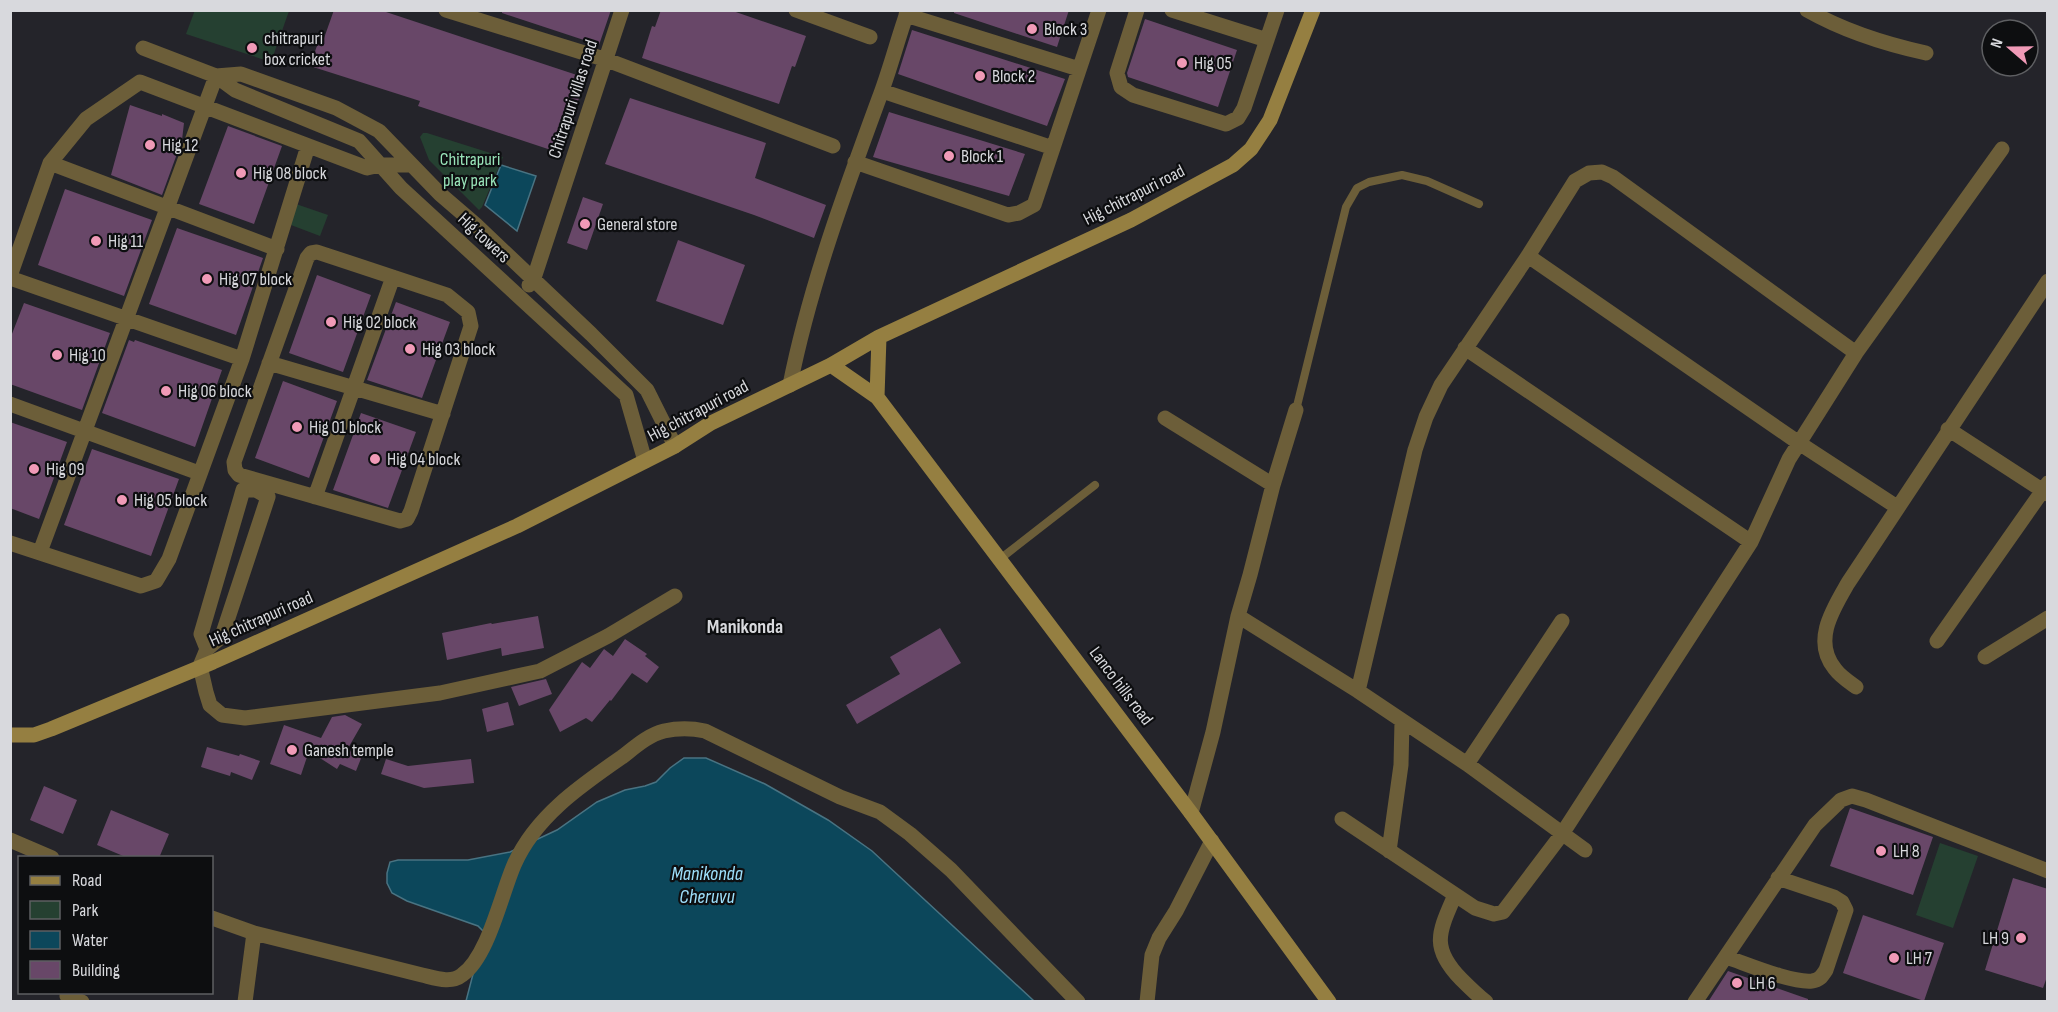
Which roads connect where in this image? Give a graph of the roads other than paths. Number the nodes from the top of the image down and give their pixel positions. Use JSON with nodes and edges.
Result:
{"nodes":[{"id":1,"x":446,"y":10,"type":"edge"},
{"id":2,"x":622,"y":10,"type":"edge"},
{"id":3,"x":796,"y":10,"type":"edge"},
{"id":4,"x":1098,"y":10,"type":"edge"},
{"id":5,"x":1137,"y":10,"type":"edge"},
{"id":6,"x":1172,"y":10,"type":"edge"},
{"id":7,"x":1277,"y":10,"type":"edge"},
{"id":8,"x":1313,"y":10,"type":"edge"},
{"id":9,"x":1807,"y":10,"type":"edge"},
{"id":10,"x":907,"y":13,"type":"edge"},
{"id":11,"x":870,"y":37,"type":"dead end"},
{"id":12,"x":1267,"y":40,"type":"junction"},
{"id":13,"x":143,"y":48,"type":"dead end"},
{"id":14,"x":1926,"y":52,"type":"dead end"},
{"id":15,"x":607,"y":60,"type":"junction"},
{"id":16,"x":1079,"y":69,"type":"junction"},
{"id":17,"x":216,"y":75,"type":"junction"},
{"id":18,"x":882,"y":91,"type":"junction"},
{"id":19,"x":204,"y":106,"type":"junction"},
{"id":20,"x":308,"y":146,"type":"junction"},
{"id":21,"x":833,"y":146,"type":"dead end"},
{"id":22,"x":1053,"y":148,"type":"junction"},
{"id":23,"x":2002,"y":149,"type":"dead end"},
{"id":24,"x":855,"y":162,"type":"junction"},
{"id":25,"x":50,"y":163,"type":"junction"},
{"id":26,"x":380,"y":165,"type":"junction"},
{"id":27,"x":411,"y":165,"type":"junction"},
{"id":28,"x":1479,"y":204,"type":"dead end"},
{"id":29,"x":166,"y":207,"type":"junction"},
{"id":30,"x":277,"y":249,"type":"junction"},
{"id":31,"x":1528,"y":256,"type":"junction"},
{"id":32,"x":10,"y":277,"type":"edge"},
{"id":33,"x":393,"y":277,"type":"junction"},
{"id":34,"x":2048,"y":280,"type":"edge"},
{"id":35,"x":533,"y":281,"type":"junction"},
{"id":36,"x":518,"y":296,"type":"junction"},
{"id":37,"x":125,"y":318,"type":"junction"},
{"id":38,"x":879,"y":337,"type":"junction"},
{"id":39,"x":1465,"y":348,"type":"junction"},
{"id":40,"x":1856,"y":353,"type":"junction"},
{"id":41,"x":242,"y":359,"type":"junction"},
{"id":42,"x":269,"y":363,"type":"junction"},
{"id":43,"x":831,"y":365,"type":"junction"},
{"id":44,"x":790,"y":385,"type":"junction"},
{"id":45,"x":354,"y":388,"type":"junction"},
{"id":46,"x":877,"y":397,"type":"junction"},
{"id":47,"x":10,"y":404,"type":"edge"},
{"id":48,"x":1296,"y":410,"type":"joint"},
{"id":49,"x":443,"y":414,"type":"junction"},
{"id":50,"x":1165,"y":418,"type":"dead end"},
{"id":51,"x":1948,"y":429,"type":"junction"},
{"id":52,"x":83,"y":431,"type":"junction"},
{"id":53,"x":1799,"y":443,"type":"junction"},
{"id":54,"x":675,"y":446,"type":"junction"},
{"id":55,"x":645,"y":461,"type":"junction"},
{"id":56,"x":199,"y":473,"type":"junction"},
{"id":57,"x":1095,"y":485,"type":"dead end"},
{"id":58,"x":1273,"y":485,"type":"junction"},
{"id":59,"x":258,"y":486,"type":"junction"},
{"id":60,"x":2046,"y":489,"type":"edge"},
{"id":61,"x":315,"y":497,"type":"junction"},
{"id":62,"x":1897,"y":507,"type":"junction"},
{"id":63,"x":1751,"y":542,"type":"junction"},
{"id":64,"x":10,"y":543,"type":"edge"},
{"id":65,"x":40,"y":552,"type":"junction"},
{"id":66,"x":1000,"y":559,"type":"junction"},
{"id":67,"x":675,"y":596,"type":"dead end"},
{"id":68,"x":1238,"y":616,"type":"junction"},
{"id":69,"x":2048,"y":618,"type":"edge"},
{"id":70,"x":1562,"y":621,"type":"dead end"},
{"id":71,"x":1937,"y":641,"type":"dead end"},
{"id":72,"x":207,"y":649,"type":"junction"},
{"id":73,"x":1985,"y":657,"type":"dead end"},
{"id":74,"x":200,"y":666,"type":"junction"},
{"id":75,"x":1856,"y":687,"type":"dead end"},
{"id":76,"x":1358,"y":691,"type":"junction"},
{"id":77,"x":1402,"y":721,"type":"junction"},
{"id":78,"x":10,"y":735,"type":"edge"},
{"id":79,"x":1467,"y":764,"type":"junction"},
{"id":80,"x":1191,"y":813,"type":"junction"},
{"id":81,"x":1342,"y":819,"type":"dead end"},
{"id":82,"x":1562,"y":834,"type":"junction"},
{"id":83,"x":10,"y":840,"type":"edge"},
{"id":84,"x":1212,"y":841,"type":"junction"},
{"id":85,"x":1585,"y":850,"type":"dead end"},
{"id":86,"x":1389,"y":851,"type":"junction"},
{"id":87,"x":47,"y":856,"type":"edge"},
{"id":88,"x":2048,"y":871,"type":"edge"},
{"id":89,"x":1778,"y":878,"type":"junction"},
{"id":90,"x":1455,"y":895,"type":"junction"},
{"id":91,"x":213,"y":918,"type":"edge"},
{"id":92,"x":254,"y":933,"type":"junction"},
{"id":93,"x":1726,"y":957,"type":"junction"},
{"id":94,"x":67,"y":997,"type":"edge"},
{"id":95,"x":82,"y":1002,"type":"edge"},
{"id":96,"x":245,"y":1002,"type":"edge"},
{"id":97,"x":1078,"y":1002,"type":"edge"},
{"id":98,"x":1146,"y":1002,"type":"edge"},
{"id":99,"x":1329,"y":1002,"type":"edge"},
{"id":100,"x":1485,"y":1002,"type":"edge"},
{"id":101,"x":1695,"y":1002,"type":"edge"}],
"edges":[{"from":1,"to":15,"type":"street"},
{"from":2,"to":15,"type":"street","name":"Chitrapuri villas road"},
{"from":3,"to":11,"type":"street"},
{"from":4,"to":16,"type":"street"},
{"from":5,"to":12,"type":"street"},
{"from":6,"to":12,"type":"street"},
{"from":7,"to":12,"type":"street"},
{"from":8,"to":38,"type":"street","name":"Hig chitrapuri road"},
{"from":9,"to":14,"type":"street"},
{"from":10,"to":16,"type":"street"},
{"from":10,"to":18,"type":"street"},
{"from":13,"to":17,"type":"street"},
{"from":15,"to":21,"type":"street"},
{"from":15,"to":35,"type":"street","name":"Chitrapuri villas road"},
{"from":16,"to":22,"type":"street"},
{"from":17,"to":19,"type":"street"},
{"from":17,"to":26,"type":"street","name":"Hig towers"},
{"from":17,"to":27,"type":"street"},
{"from":18,"to":22,"type":"street"},
{"from":18,"to":24,"type":"street"},
{"from":19,"to":20,"type":"street"},
{"from":19,"to":25,"type":"street"},
{"from":19,"to":29,"type":"street"},
{"from":20,"to":26,"type":"street"},
{"from":20,"to":30,"type":"street"},
{"from":22,"to":24,"type":"street"},
{"from":23,"to":40,"type":"street"},
{"from":24,"to":44,"type":"street"},
{"from":25,"to":29,"type":"street"},
{"from":25,"to":32,"type":"street"},
{"from":26,"to":27,"type":"street"},
{"from":26,"to":36,"type":"street","name":"Hig towers"},
{"from":27,"to":35,"type":"street"},
{"from":28,"to":48,"type":"lane"},
{"from":29,"to":30,"type":"street"},
{"from":29,"to":37,"type":"street"},
{"from":30,"to":41,"type":"street"},
{"from":31,"to":39,"type":"street"},
{"from":31,"to":40,"type":"street"},
{"from":31,"to":53,"type":"street"},
{"from":32,"to":37,"type":"street"},
{"from":33,"to":42,"type":"street"},
{"from":33,"to":45,"type":"street"},
{"from":33,"to":49,"type":"street"},
{"from":34,"to":51,"type":"street"},
{"from":35,"to":36,"type":"street"},
{"from":35,"to":54,"type":"street"},
{"from":36,"to":55,"type":"street","name":"Hig towers"},
{"from":37,"to":41,"type":"street"},
{"from":37,"to":52,"type":"street"},
{"from":38,"to":43,"type":"street","name":"Hig chitrapuri road"},
{"from":38,"to":46,"type":"street"},
{"from":39,"to":63,"type":"street"},
{"from":39,"to":76,"type":"street"},
{"from":40,"to":53,"type":"street"},
{"from":41,"to":56,"type":"street"},
{"from":42,"to":45,"type":"street"},
{"from":42,"to":59,"type":"street"},
{"from":43,"to":44,"type":"street","name":"Hig chitrapuri road"},
{"from":43,"to":46,"type":"street","name":"Lanco hills road"},
{"from":44,"to":54,"type":"street","name":"Hig chitrapuri road"},
{"from":45,"to":49,"type":"street"},
{"from":45,"to":61,"type":"street"},
{"from":46,"to":66,"type":"street","name":"Lanco hills road"},
{"from":47,"to":52,"type":"street"},
{"from":48,"to":58,"type":"street"},
{"from":49,"to":61,"type":"street"},
{"from":50,"to":58,"type":"street"},
{"from":51,"to":60,"type":"street"},
{"from":51,"to":62,"type":"street"},
{"from":52,"to":56,"type":"street"},
{"from":52,"to":65,"type":"street"},
{"from":53,"to":62,"type":"street"},
{"from":53,"to":63,"type":"street"},
{"from":54,"to":55,"type":"street","name":"Hig chitrapuri road"},
{"from":55,"to":74,"type":"street","name":"Hig chitrapuri road"},
{"from":56,"to":65,"type":"street"},
{"from":57,"to":66,"type":"lane"},
{"from":58,"to":68,"type":"street"},
{"from":59,"to":61,"type":"street"},
{"from":59,"to":72,"type":"street"},
{"from":59,"to":72,"type":"street"},
{"from":60,"to":71,"type":"street"},
{"from":62,"to":75,"type":"street"},
{"from":63,"to":82,"type":"street"},
{"from":64,"to":65,"type":"street"},
{"from":66,"to":80,"type":"street","name":"Lanco hills road"},
{"from":67,"to":74,"type":"street"},
{"from":68,"to":76,"type":"street"},
{"from":68,"to":80,"type":"street"},
{"from":69,"to":73,"type":"street"},
{"from":70,"to":79,"type":"street"},
{"from":72,"to":74,"type":"street"},
{"from":74,"to":78,"type":"street","name":"Hig chitrapuri road"},
{"from":76,"to":77,"type":"street"},
{"from":77,"to":79,"type":"street"},
{"from":77,"to":86,"type":"street"},
{"from":79,"to":82,"type":"street"},
{"from":80,"to":84,"type":"street","name":"Lanco hills road"},
{"from":81,"to":86,"type":"street"},
{"from":82,"to":85,"type":"street"},
{"from":82,"to":90,"type":"street"},
{"from":83,"to":87,"type":"street"},
{"from":84,"to":98,"type":"street"},
{"from":84,"to":99,"type":"street","name":"Lanco hills road"},
{"from":86,"to":90,"type":"street"},
{"from":88,"to":89,"type":"street"},
{"from":89,"to":93,"type":"street"},
{"from":89,"to":93,"type":"street"},
{"from":90,"to":100,"type":"street"},
{"from":91,"to":92,"type":"street"},
{"from":92,"to":96,"type":"street"},
{"from":92,"to":97,"type":"street"},
{"from":93,"to":101,"type":"street"},
{"from":94,"to":95,"type":"street"}]}
